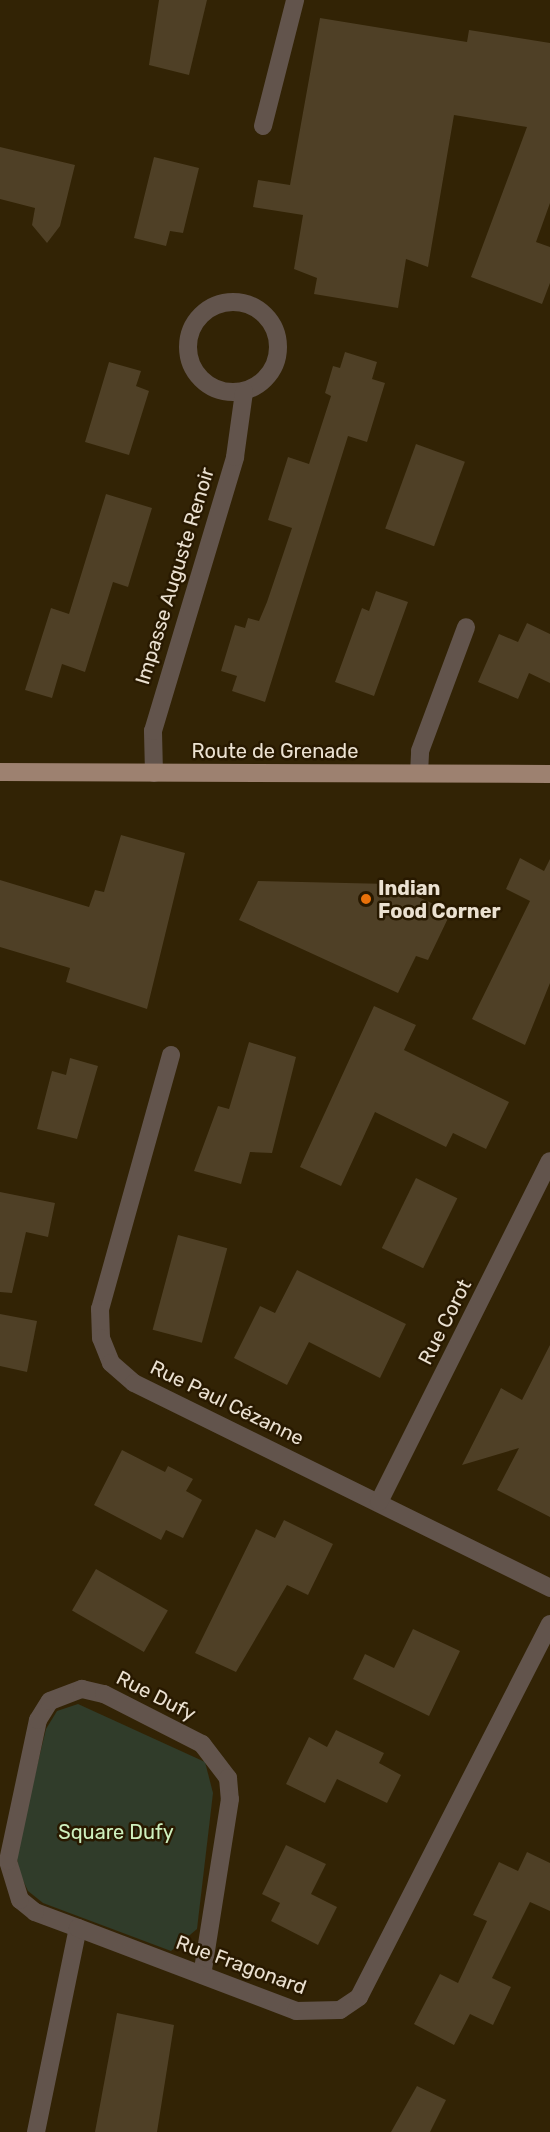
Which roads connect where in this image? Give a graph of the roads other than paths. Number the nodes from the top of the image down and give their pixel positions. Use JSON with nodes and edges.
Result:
{"nodes":[{"id":1,"x":295,"y":0,"type":"edge"},
{"id":2,"x":263,"y":126,"type":"dead end"},
{"id":3,"x":244,"y":392,"type":"junction"},
{"id":4,"x":466,"y":627,"type":"dead end"},
{"id":5,"x":0,"y":772,"type":"edge"},
{"id":6,"x":154,"y":773,"type":"junction"},
{"id":7,"x":419,"y":774,"type":"junction"},
{"id":8,"x":550,"y":774,"type":"edge"},
{"id":9,"x":171,"y":1055,"type":"dead end"},
{"id":10,"x":550,"y":1161,"type":"edge"},
{"id":11,"x":380,"y":1502,"type":"junction"},
{"id":12,"x":550,"y":1588,"type":"edge"},
{"id":13,"x":550,"y":1624,"type":"edge"},
{"id":14,"x":78,"y":1928,"type":"junction"},
{"id":15,"x":202,"y":1975,"type":"junction"},
{"id":16,"x":36,"y":2132,"type":"edge"}],
"edges":[{"from":1,"to":2,"type":"street"},
{"from":3,"to":3,"type":"street"},
{"from":3,"to":6,"type":"street","name":"Impasse Auguste Renoir"},
{"from":4,"to":7,"type":"street"},
{"from":5,"to":6,"type":"main road","name":"Route de Grenade"},
{"from":6,"to":7,"type":"main road","name":"Route de Grenade"},
{"from":7,"to":8,"type":"main road","name":"Route de Grenade"},
{"from":9,"to":11,"type":"street","name":"Rue Paul Cézanne"},
{"from":10,"to":11,"type":"street","name":"Rue Corot"},
{"from":11,"to":12,"type":"street","name":"Rue Paul Cézanne"},
{"from":13,"to":15,"type":"street","name":"Rue Fragonard"},
{"from":14,"to":15,"type":"street","name":"Rue Fragonard"},
{"from":14,"to":15,"type":"street","name":"Rue Dufy"},
{"from":14,"to":16,"type":"street"}]}
